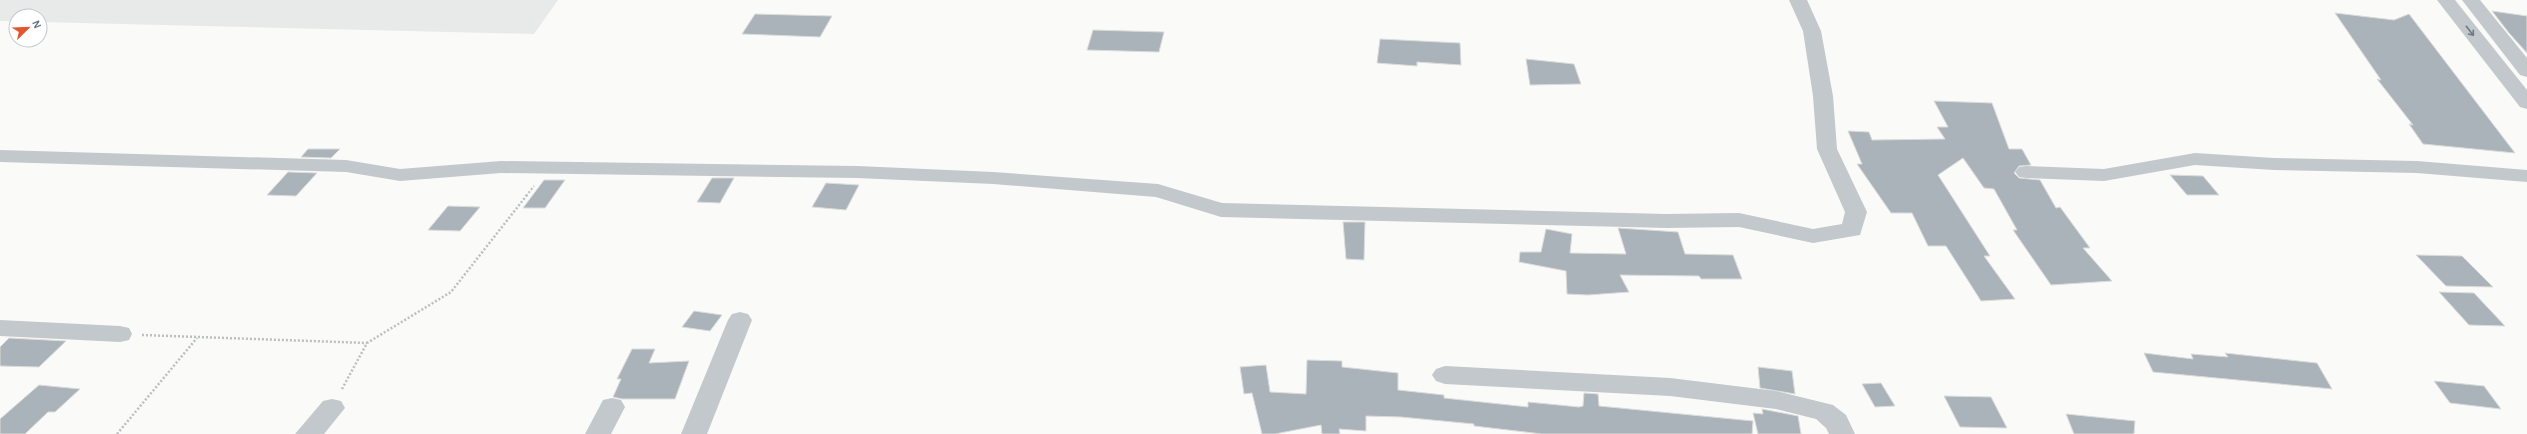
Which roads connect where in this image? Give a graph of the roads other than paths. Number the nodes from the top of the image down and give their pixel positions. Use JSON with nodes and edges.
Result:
{"nodes":[{"id":1,"x":1798,"y":0,"type":"edge"},
{"id":2,"x":2446,"y":0,"type":"edge"},
{"id":3,"x":2470,"y":0,"type":"edge"},
{"id":4,"x":2527,"y":71,"type":"edge"},
{"id":5,"x":2527,"y":103,"type":"edge"},
{"id":6,"x":0,"y":156,"type":"edge"},
{"id":7,"x":2026,"y":172,"type":"dead end"},
{"id":8,"x":2527,"y":176,"type":"edge"},
{"id":9,"x":740,"y":320,"type":"dead end"},
{"id":10,"x":0,"y":328,"type":"edge"},
{"id":11,"x":120,"y":334,"type":"road end"},
{"id":12,"x":1445,"y":375,"type":"dead end"},
{"id":13,"x":612,"y":407,"type":"dead end"},
{"id":14,"x":332,"y":408,"type":"road end"},
{"id":15,"x":308,"y":434,"type":"edge"},
{"id":16,"x":598,"y":434,"type":"edge"},
{"id":17,"x":694,"y":434,"type":"edge"},
{"id":18,"x":1842,"y":434,"type":"edge"}],
"edges":[{"from":1,"to":6,"type":"street"},
{"from":2,"to":5,"type":"street","one_way":true},
{"from":3,"to":4,"type":"street"},
{"from":7,"to":8,"type":"street"},
{"from":9,"to":17,"type":"street"},
{"from":10,"to":11,"type":"street"},
{"from":12,"to":18,"type":"street"},
{"from":13,"to":16,"type":"street"},
{"from":14,"to":15,"type":"street"}]}
